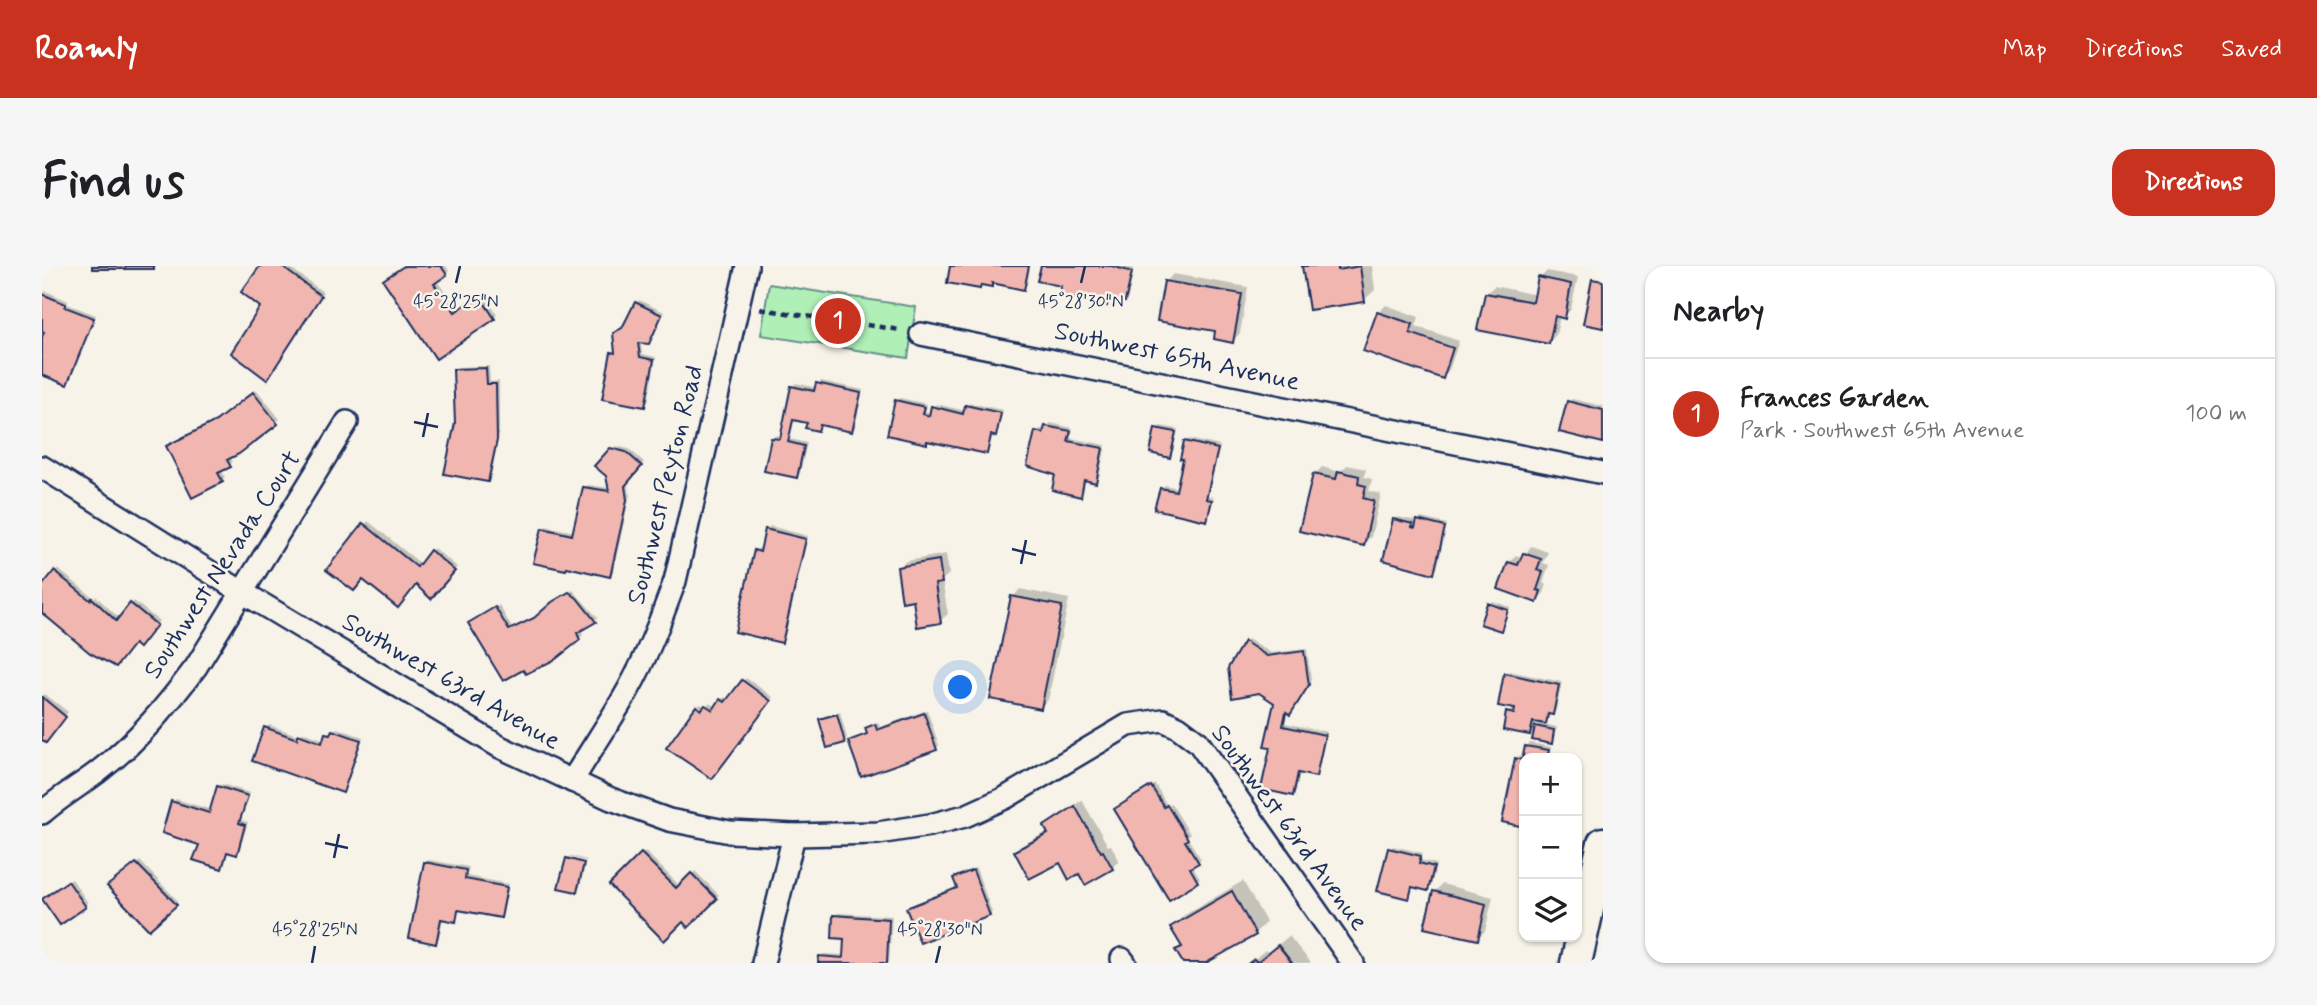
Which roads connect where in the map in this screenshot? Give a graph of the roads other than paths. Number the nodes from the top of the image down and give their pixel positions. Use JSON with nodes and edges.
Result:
{"nodes":[{"id":1,"x":747,"y":266,"type":"edge"},
{"id":2,"x":921,"y":334,"type":"road end"},
{"id":3,"x":347,"y":422,"type":"dead end"},
{"id":4,"x":42,"y":467,"type":"edge"},
{"id":5,"x":1603,"y":473,"type":"edge"},
{"id":6,"x":242,"y":592,"type":"junction"},
{"id":7,"x":572,"y":781,"type":"junction"},
{"id":8,"x":42,"y":813,"type":"edge"},
{"id":9,"x":794,"y":835,"type":"junction"},
{"id":10,"x":1603,"y":843,"type":"edge"},
{"id":11,"x":764,"y":963,"type":"edge"},
{"id":12,"x":1353,"y":963,"type":"edge"},
{"id":13,"x":1576,"y":963,"type":"edge"}],
"edges":[{"from":1,"to":7,"type":"street","name":"Southwest Peyton Road"},
{"from":2,"to":5,"type":"street","name":"Southwest 65th Avenue"},
{"from":3,"to":6,"type":"street","name":"Southwest Nevada Court"},
{"from":4,"to":6,"type":"street","name":"Southwest 63rd Avenue"},
{"from":6,"to":7,"type":"street","name":"Southwest 63rd Avenue"},
{"from":6,"to":8,"type":"street","name":"Southwest Nevada Court"},
{"from":7,"to":9,"type":"street","name":"Southwest 63rd Avenue"},
{"from":9,"to":11,"type":"street"},
{"from":9,"to":12,"type":"street","name":"Southwest 63rd Avenue"},
{"from":10,"to":13,"type":"main road"}]}
